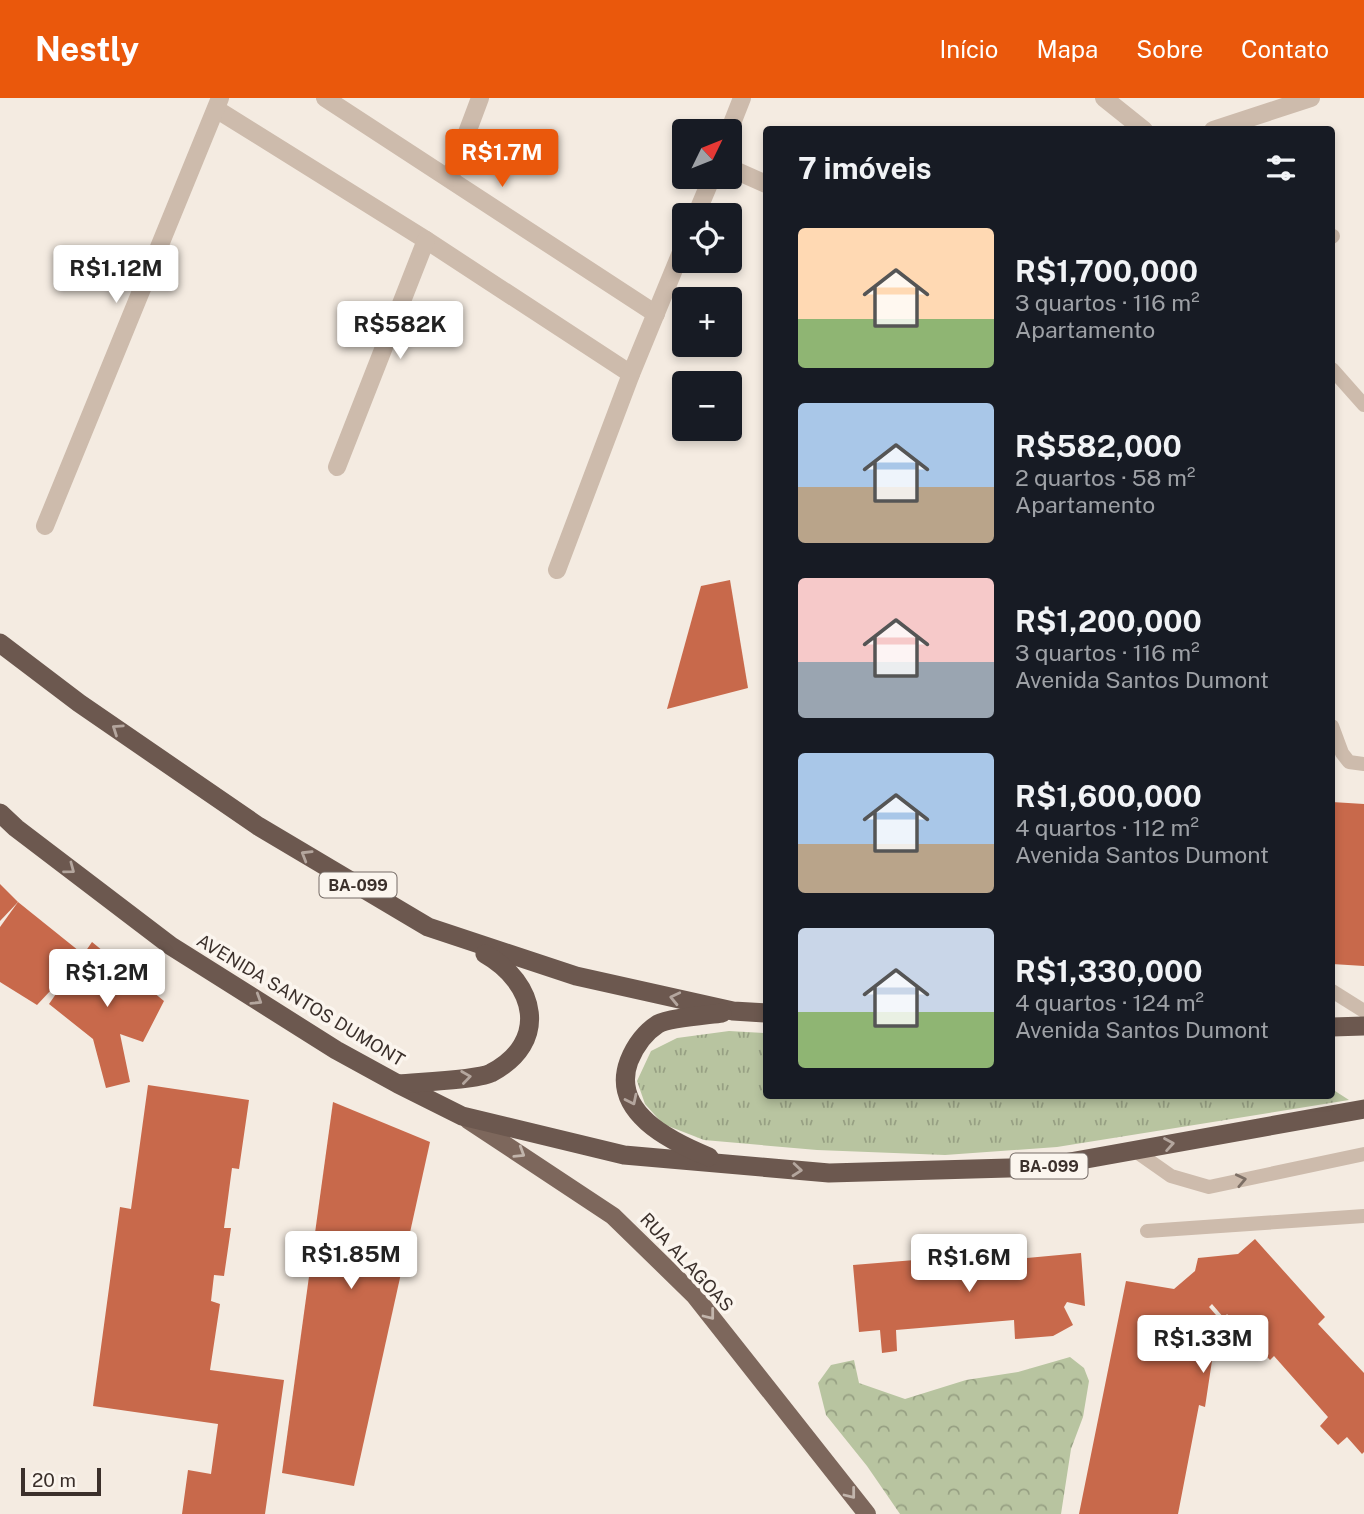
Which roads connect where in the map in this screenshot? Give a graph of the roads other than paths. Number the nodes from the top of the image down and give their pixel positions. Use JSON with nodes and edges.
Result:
{"nodes":[{"id":1,"x":325,"y":98,"type":"edge"},
{"id":2,"x":480,"y":98,"type":"edge"},
{"id":3,"x":742,"y":98,"type":"edge"},
{"id":4,"x":1104,"y":98,"type":"edge"},
{"id":5,"x":1311,"y":98,"type":"edge"},
{"id":6,"x":218,"y":103,"type":"edge"},
{"id":7,"x":734,"y":119,"type":"edge"},
{"id":8,"x":1139,"y":126,"type":"edge"},
{"id":9,"x":1225,"y":126,"type":"edge"},
{"id":10,"x":742,"y":173,"type":"edge"},
{"id":11,"x":450,"y":178,"type":"junction"},
{"id":12,"x":763,"y":183,"type":"edge"},
{"id":13,"x":426,"y":240,"type":"junction"},
{"id":14,"x":673,"y":273,"type":"edge"},
{"id":15,"x":656,"y":314,"type":"junction"},
{"id":16,"x":1335,"y":372,"type":"edge"},
{"id":17,"x":631,"y":373,"type":"junction"},
{"id":18,"x":1364,"y":405,"type":"edge"},
{"id":19,"x":337,"y":467,"type":"dead end"},
{"id":20,"x":45,"y":526,"type":"dead end"},
{"id":21,"x":557,"y":570,"type":"dead end"},
{"id":22,"x":0,"y":643,"type":"edge"},
{"id":23,"x":1335,"y":732,"type":"edge"},
{"id":24,"x":1364,"y":764,"type":"edge"},
{"id":25,"x":0,"y":813,"type":"edge"},
{"id":26,"x":428,"y":927,"type":"junction"},
{"id":27,"x":1335,"y":993,"type":"edge"},
{"id":28,"x":763,"y":1004,"type":"edge"},
{"id":29,"x":733,"y":1011,"type":"junction"},
{"id":30,"x":1364,"y":1011,"type":"edge"},
{"id":31,"x":763,"y":1013,"type":"edge"},
{"id":32,"x":1364,"y":1026,"type":"edge"},
{"id":33,"x":1335,"y":1027,"type":"edge"},
{"id":34,"x":398,"y":1084,"type":"junction"},
{"id":35,"x":1364,"y":1109,"type":"edge"},
{"id":36,"x":462,"y":1116,"type":"junction"},
{"id":37,"x":1134,"y":1150,"type":"junction"},
{"id":38,"x":1364,"y":1153,"type":"edge"},
{"id":39,"x":729,"y":1164,"type":"junction"},
{"id":40,"x":1364,"y":1216,"type":"edge"},
{"id":41,"x":1147,"y":1231,"type":"dead end"},
{"id":42,"x":867,"y":1514,"type":"edge"}],
"edges":[{"from":1,"to":11,"type":"street"},
{"from":2,"to":11,"type":"street"},
{"from":3,"to":7,"type":"street"},
{"from":4,"to":8,"type":"street"},
{"from":5,"to":9,"type":"street"},
{"from":6,"to":13,"type":"street"},
{"from":6,"to":20,"type":"street"},
{"from":10,"to":12,"type":"street"},
{"from":11,"to":15,"type":"street"},
{"from":13,"to":17,"type":"street"},
{"from":13,"to":19,"type":"street"},
{"from":14,"to":15,"type":"street"},
{"from":15,"to":17,"type":"street"},
{"from":16,"to":18,"type":"lane"},
{"from":17,"to":21,"type":"street"},
{"from":26,"to":22,"type":"highway","number":"BA-099","one_way":true},
{"from":23,"to":24,"type":"lane"},
{"from":25,"to":34,"type":"highway","name":"AVENIDA SANTOS DUMONT","number":"BA-099","one_way":true},
{"from":29,"to":26,"type":"highway","number":"BA-099","one_way":true},
{"from":34,"to":26,"type":"highway","one_way":true},
{"from":27,"to":30,"type":"lane"},
{"from":28,"to":29,"type":"lane"},
{"from":29,"to":31,"type":"highway","number":"BA-099"},
{"from":29,"to":39,"type":"highway","one_way":true},
{"from":32,"to":33,"type":"highway"},
{"from":34,"to":36,"type":"highway","name":"AVENIDA SANTOS DUMONT","number":"BA-099"},
{"from":37,"to":35,"type":"highway","name":"AVENIDA SANTOS DUMONT","number":"BA-099","one_way":true},
{"from":36,"to":39,"type":"highway","name":"AVENIDA SANTOS DUMONT","number":"BA-099"},
{"from":36,"to":42,"type":"main road","name":"RUA ALAGOAS","one_way":true},
{"from":37,"to":38,"type":"lane","one_way":true},
{"from":39,"to":37,"type":"highway","name":"AVENIDA SANTOS DUMONT","number":"BA-099","one_way":true},
{"from":40,"to":41,"type":"lane"}]}
